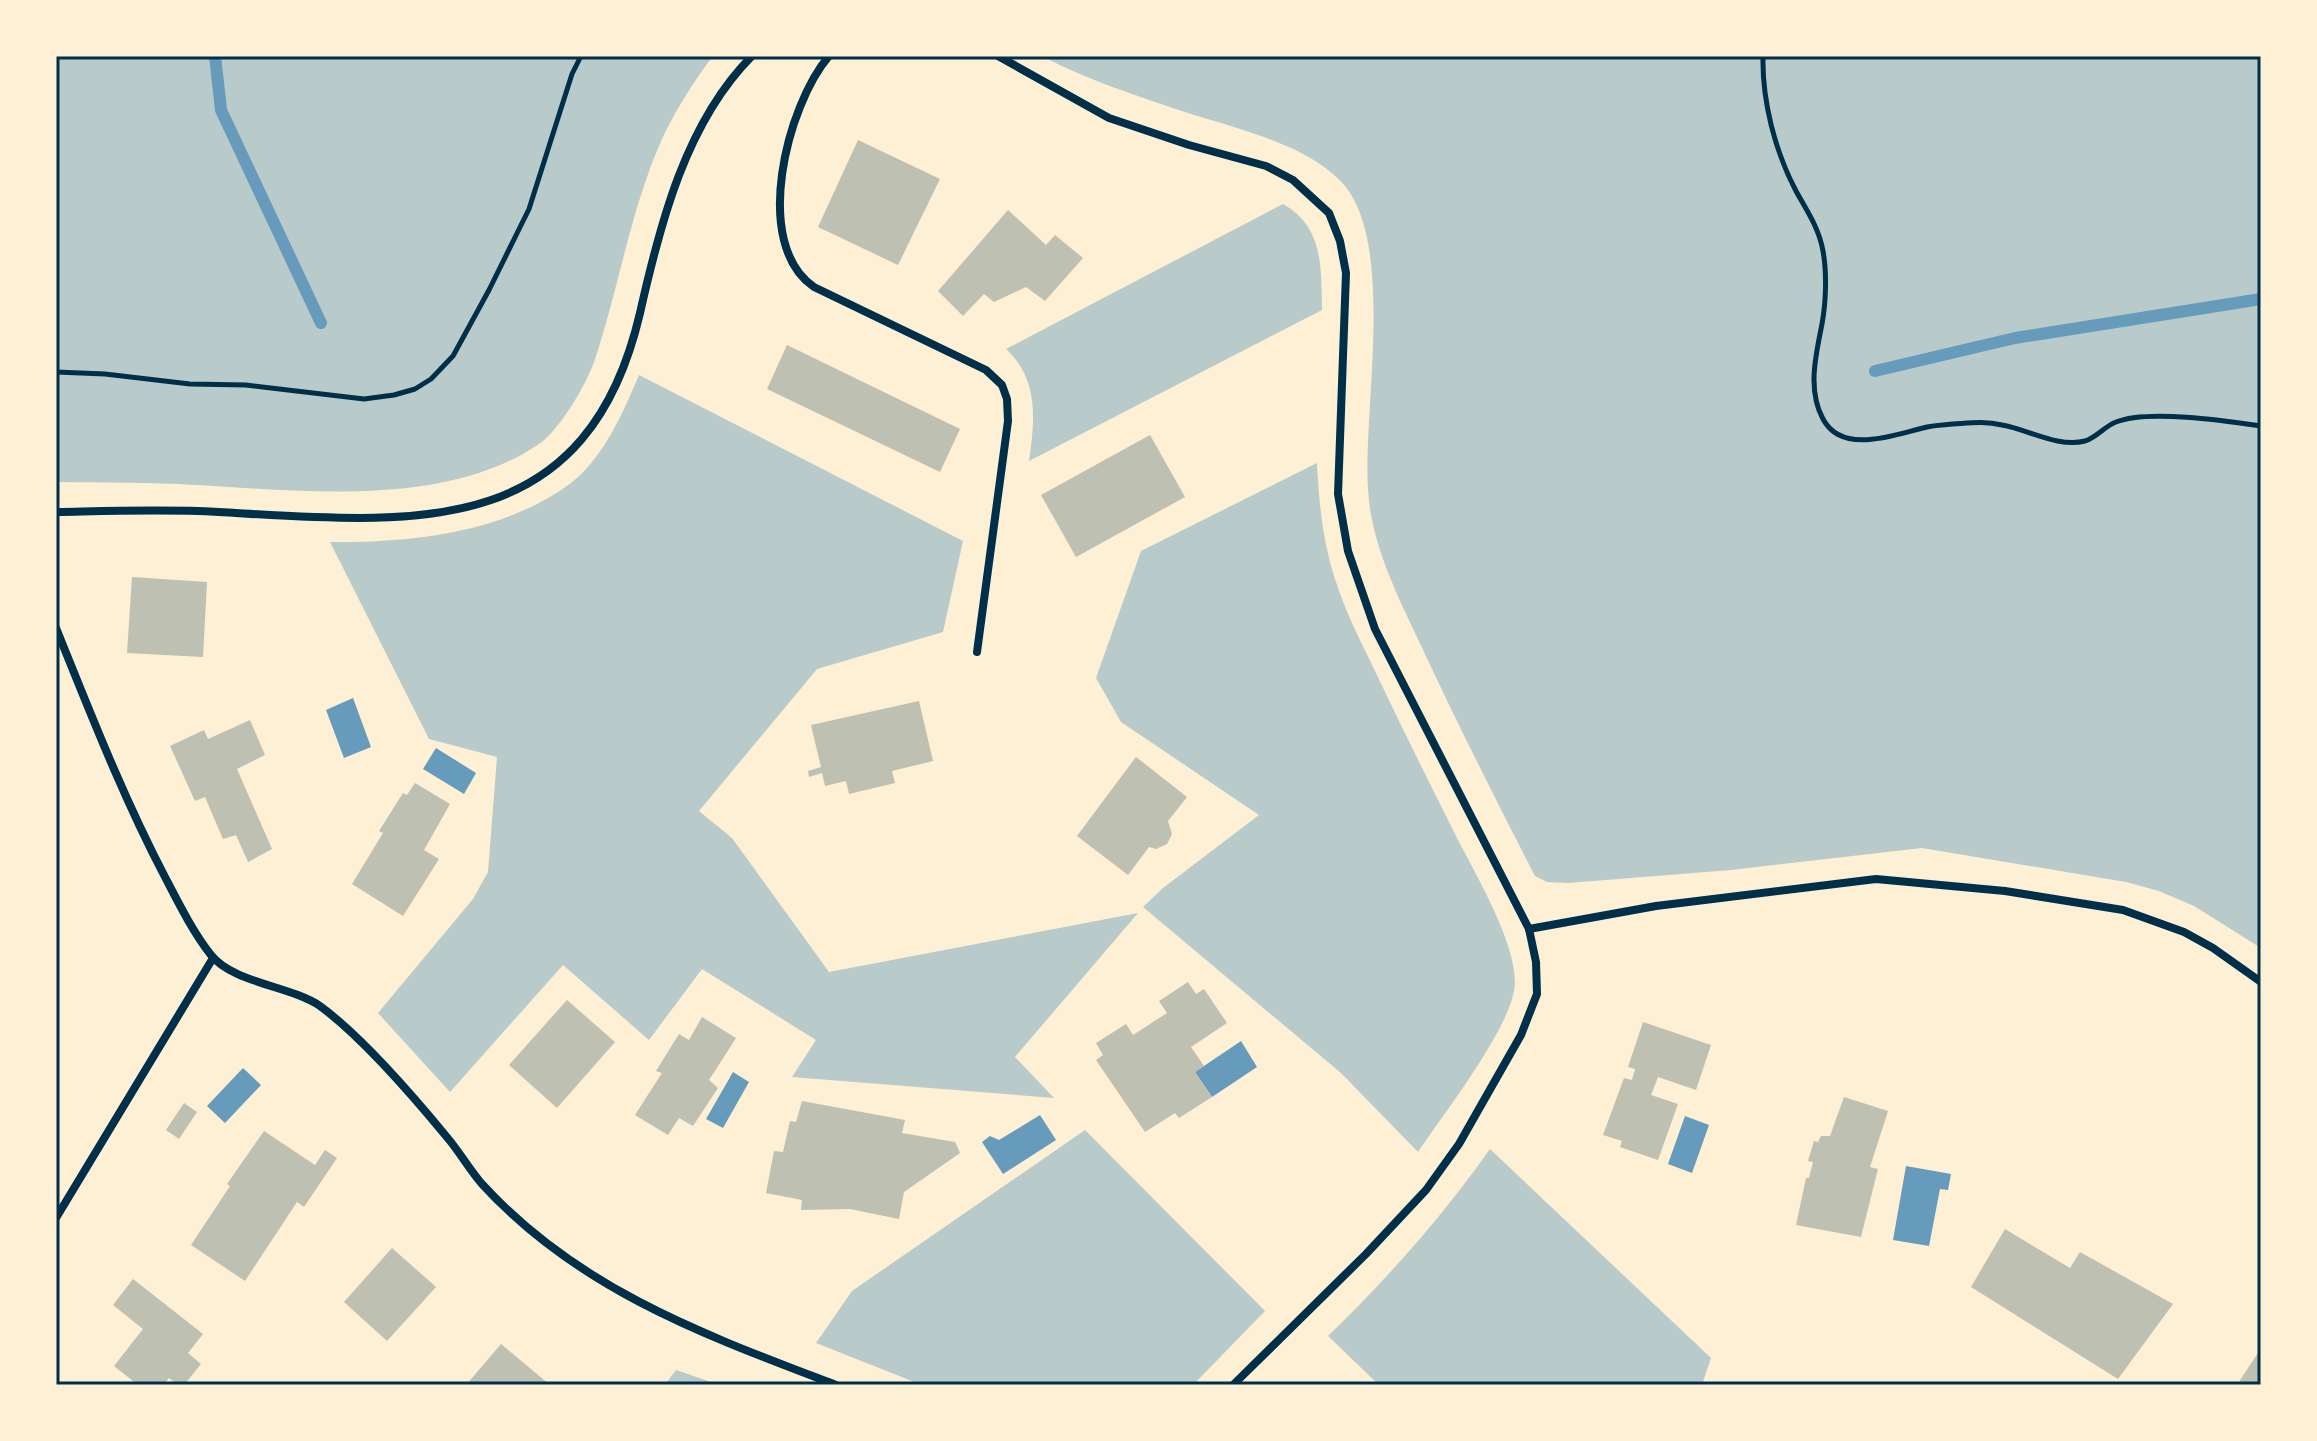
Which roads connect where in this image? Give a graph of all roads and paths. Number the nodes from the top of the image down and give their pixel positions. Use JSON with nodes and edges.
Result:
{"nodes":[{"id":1,"x":581,"y":56,"type":"edge"},
{"id":2,"x":752,"y":56,"type":"edge"},
{"id":3,"x":829,"y":56,"type":"edge"},
{"id":4,"x":998,"y":56,"type":"edge"},
{"id":5,"x":1763,"y":56,"type":"edge"},
{"id":6,"x":56,"y":372,"type":"edge"},
{"id":7,"x":2261,"y":426,"type":"edge"},
{"id":8,"x":56,"y":512,"type":"edge"},
{"id":9,"x":56,"y":628,"type":"edge"},
{"id":10,"x":977,"y":652,"type":"dead end"},
{"id":11,"x":1529,"y":929,"type":"junction"},
{"id":12,"x":213,"y":958,"type":"junction"},
{"id":13,"x":2261,"y":982,"type":"edge"},
{"id":14,"x":56,"y":1218,"type":"edge"},
{"id":15,"x":836,"y":1385,"type":"edge"},
{"id":16,"x":1233,"y":1385,"type":"edge"}],
"edges":[{"from":1,"to":6,"type":"path"},
{"from":2,"to":8,"type":"street"},
{"from":3,"to":10,"type":"street"},
{"from":4,"to":11,"type":"street"},
{"from":5,"to":7,"type":"path"},
{"from":9,"to":12,"type":"street"},
{"from":11,"to":13,"type":"street"},
{"from":11,"to":16,"type":"street"},
{"from":12,"to":14,"type":"street"},
{"from":12,"to":15,"type":"street"}]}
